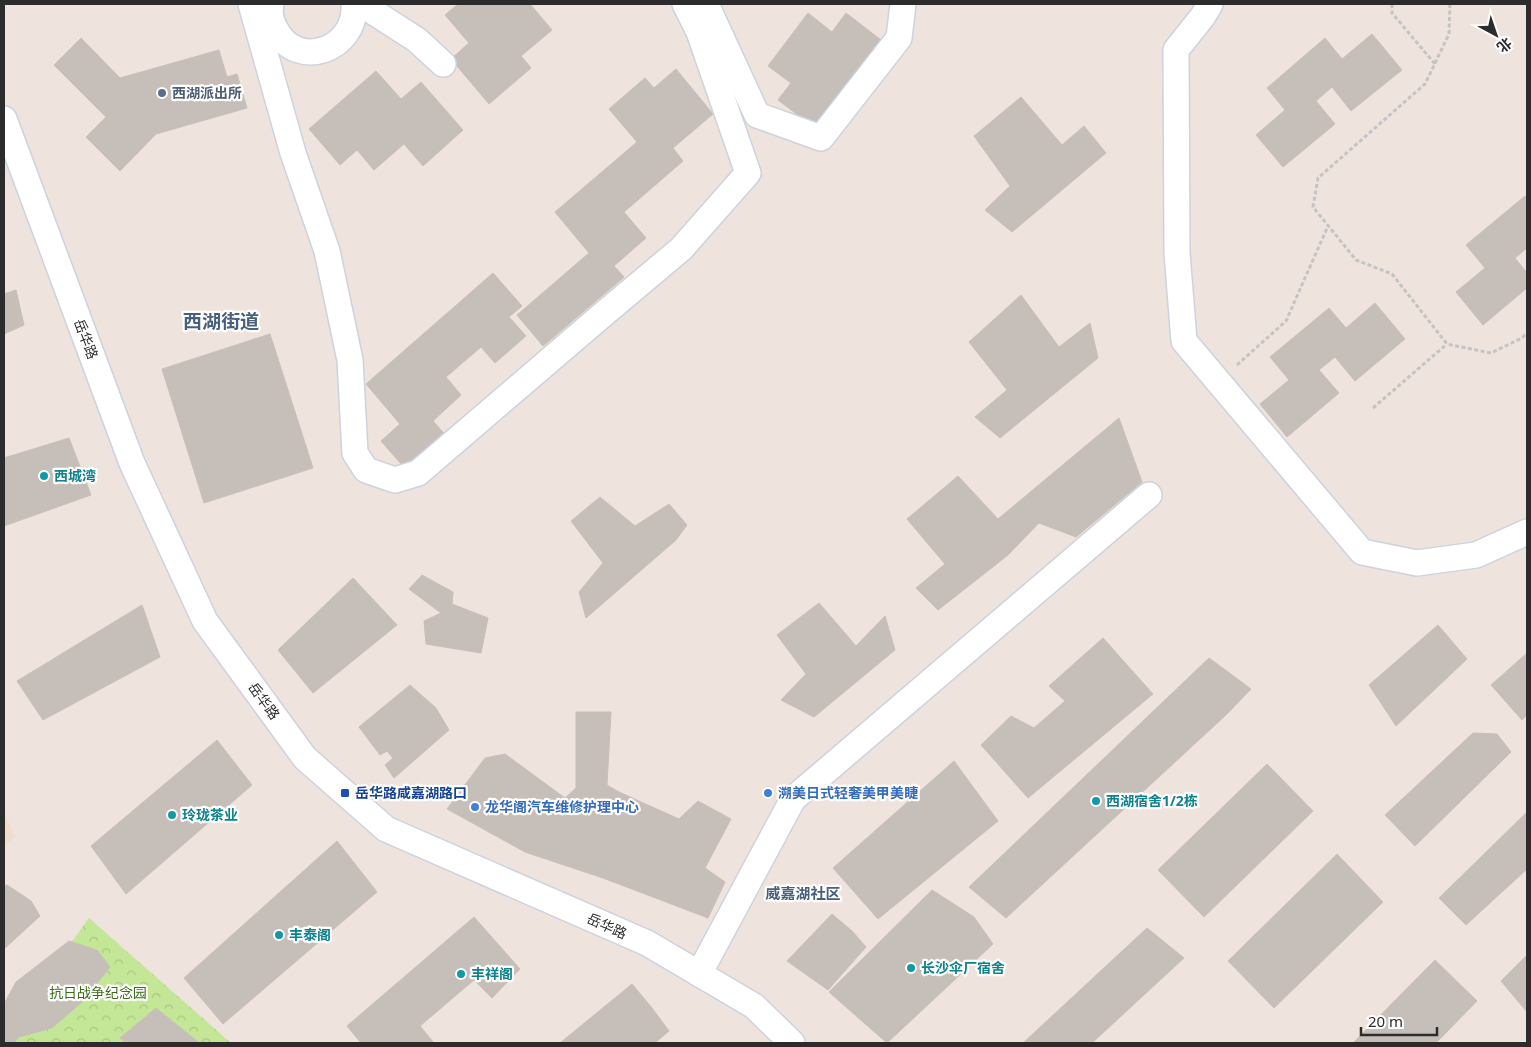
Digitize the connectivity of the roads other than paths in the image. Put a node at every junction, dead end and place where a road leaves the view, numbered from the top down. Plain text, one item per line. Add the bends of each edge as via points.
1 (251, 4) edge
2 (271, 4) edge
3 (354, 4) edge
4 (361, 4) edge
5 (685, 4) edge
6 (706, 4) edge
7 (903, 4) edge
8 (1210, 4) edge
9 (443, 64) dead end
10 (4, 119) edge
11 (1149, 495) dead end
12 (1527, 532) edge
13 (699, 974) junction
14 (792, 1043) edge

1 - 5 street via 293,153 327,251 350,360 355,453 366,470 395,480 418,473 681,249 748,173 699,32
2 - 3 street via 272,22 278,34 294,47 315,52 341,41 350,28
4 - 9 street via 418,40
6 - 7 street via 757,115 821,138 899,38
8 - 12 street via 1176,50 1177,253 1184,341 1362,552 1417,563 1476,555
10 - 13 street, 岳华路 via 132,463 205,621 305,758 386,828 646,943
11 - 13 street via 793,800
13 - 14 street, 岳华路 via 754,1006

